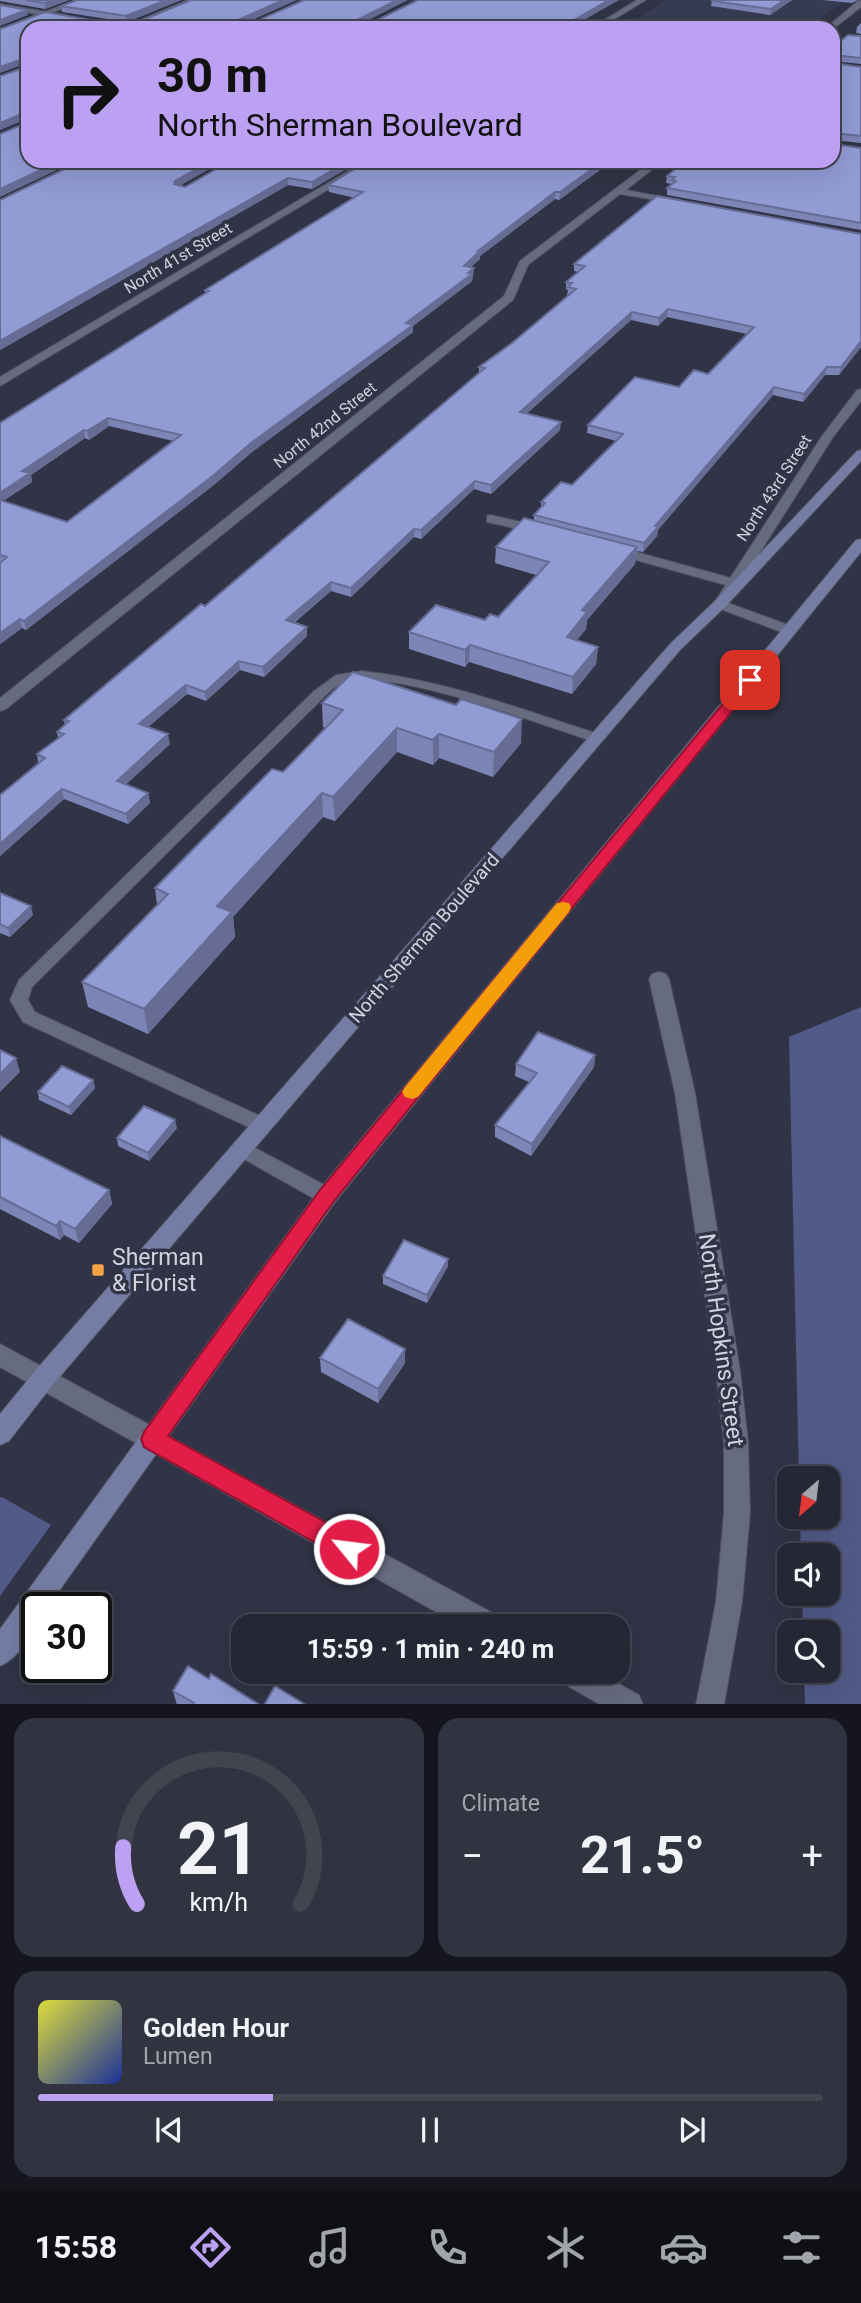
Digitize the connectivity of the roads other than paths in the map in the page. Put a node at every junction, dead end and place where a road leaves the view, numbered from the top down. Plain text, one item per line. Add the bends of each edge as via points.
1 (82, 0) edge
2 (194, 0) edge
3 (642, 0) edge
4 (861, 3) edge
5 (0, 6) edge
6 (45, 13) junction
7 (73, 18) edge
8 (25, 21) edge
9 (146, 21) edge
10 (607, 21) edge
11 (839, 21) edge
12 (21, 23) edge
13 (0, 31) edge
14 (360, 168) edge
15 (648, 168) edge
16 (617, 191) junction
17 (690, 205) edge
18 (0, 383) edge
19 (861, 393) edge
20 (861, 454) edge
21 (491, 519) dead end
22 (557, 535) edge
23 (861, 543) edge
24 (607, 548) edge
25 (733, 583) junction
26 (720, 604) junction
27 (789, 630) junction
28 (0, 706) edge
29 (597, 738) junction
30 (659, 979) dead end
31 (262, 1125) junction
32 (242, 1149) junction
33 (327, 1196) junction
34 (0, 1355) edge
35 (43, 1379) junction
36 (0, 1433) edge
37 (152, 1439) junction
38 (466, 1614) edge
39 (0, 1652) edge
40 (593, 1684) edge
41 (629, 1704) edge
42 (710, 1704) edge

1 - 6 lane
2 - 9 street
3 - 10 street
4 - 11 street
5 - 6 street
6 - 7 street
6 - 8 lane
12 - 13 lane
14 - 18 street, North 41st Street
15 - 16 street, North 42nd Street
16 - 17 street
16 - 28 street, North 42nd Street via 524,263 509,298
19 - 25 street, North 43rd Street
20 - 26 main road, North Sherman Boulevard
21 - 22 lane
23 - 27 main road
24 - 25 lane
25 - 26 street, North 43rd Street
26 - 27 lane
26 - 29 main road, North Sherman Boulevard
27 - 33 main road
29 - 31 main road, North Sherman Boulevard
29 - 31 lane via 414,682 367,674 340,678 25,984 19,1000 29,1017
30 - 42 street, North Hopkins Street via 685,1093 736,1441 737,1513 729,1602
31 - 32 main road, North Sherman Boulevard
32 - 33 lane
32 - 35 main road, North Sherman Boulevard
33 - 37 main road
34 - 35 street
35 - 36 main road, North Sherman Boulevard
35 - 37 street
37 - 38 street
37 - 39 main road
40 - 41 street

